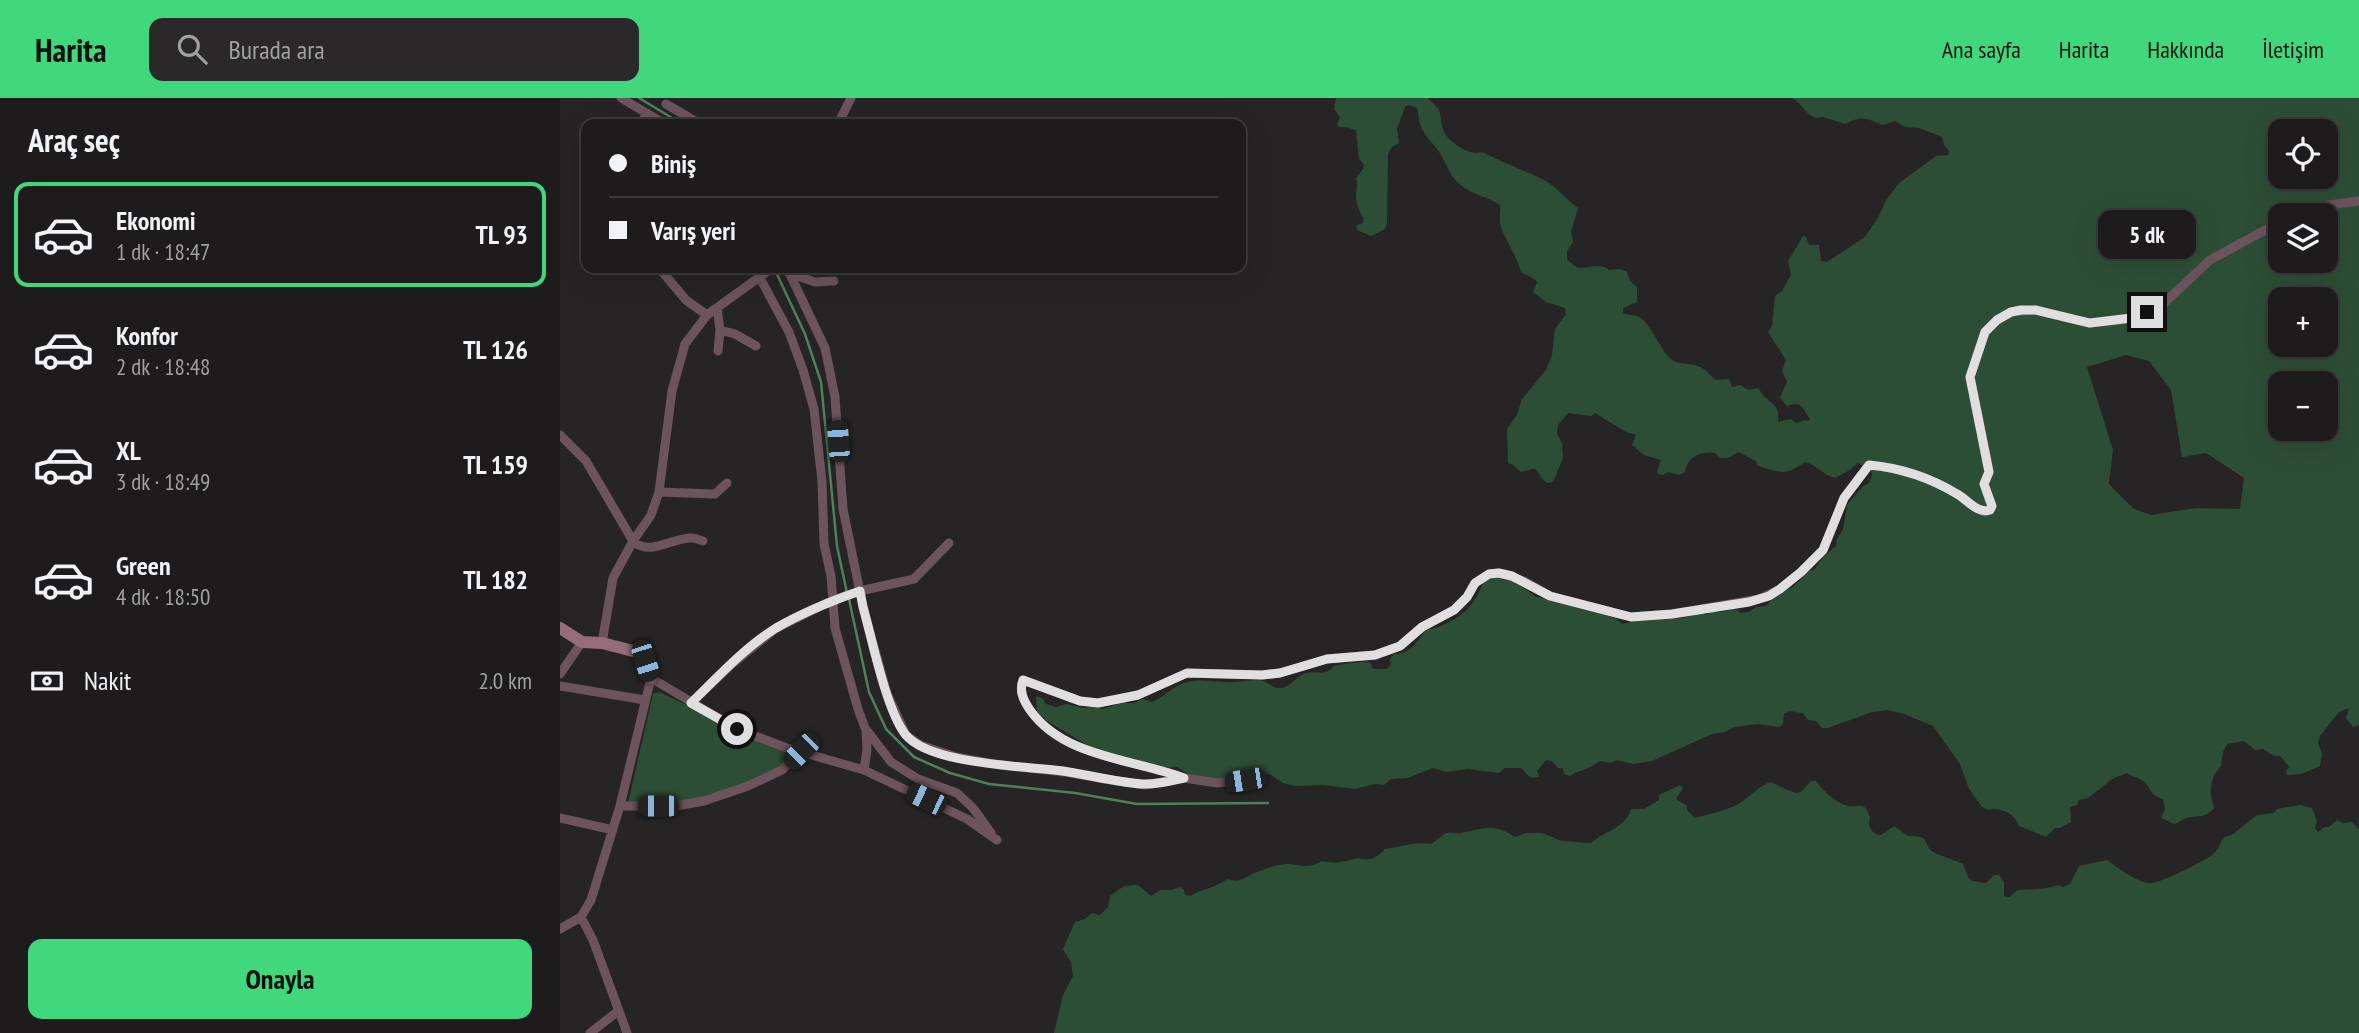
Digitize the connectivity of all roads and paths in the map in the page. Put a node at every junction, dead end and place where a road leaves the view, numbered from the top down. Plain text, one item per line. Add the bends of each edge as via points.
1 (621, 98) edge
2 (850, 98) edge
3 (666, 104) dead end
4 (647, 113) junction
5 (644, 119) edge
6 (657, 119) edge
7 (692, 119) edge
8 (840, 119) edge
9 (2359, 201) edge
10 (2338, 204) edge
11 (2268, 229) edge
12 (663, 273) edge
13 (764, 273) edge
14 (789, 273) edge
15 (793, 273) edge
16 (759, 276) junction
17 (834, 281) dead end
18 (717, 308) junction
19 (707, 315) junction
20 (720, 330) junction
21 (756, 346) dead end
22 (718, 351) dead end
23 (560, 435) edge
24 (727, 484) dead end
25 (659, 492) junction
26 (633, 541) junction
27 (703, 541) dead end
28 (949, 543) dead end
29 (860, 591) junction
30 (834, 600) junction
31 (560, 628) edge
32 (582, 642) junction
33 (602, 643) junction
34 (560, 674) edge
35 (651, 678) junction
36 (560, 686) edge
37 (645, 701) junction
38 (691, 703) junction
39 (865, 729) junction
40 (801, 751) junction
41 (864, 770) junction
42 (1184, 778) junction
43 (1257, 778) dead end
44 (620, 806) junction
45 (560, 818) edge
46 (613, 830) junction
47 (581, 917) junction
48 (560, 929) edge
49 (617, 1012) junction
50 (590, 1033) edge
51 (627, 1033) edge

1 - 4 street
2 - 8 street
3 - 7 street
4 - 5 street
4 - 6 street
9 - 10 street
11 - 42 street via 2210,260 2162,305 2131,318 2090,323 2029,310 1997,320 1985,332 1970,377 1989,472 1984,484 1990,510 1977,509 1917,474 1869,465 1844,498 1823,550 1769,596 1734,605 1631,617 1550,596 1512,576 1489,574 1475,583 1454,610 1422,627 1400,646 1375,655 1327,659 1262,675 1187,673 1138,695 1098,703 1023,680 1024,700 1041,724 1055,734 1104,757
12 - 19 street via 686,300
13 - 16 street
14 - 29 street via 825,348 835,397 843,509
15 - 17 street via 815,282
16 - 18 street
16 - 30 street via 789,332 814,409 824,544
18 - 19 street
18 - 20 street
19 - 25 street via 684,344 672,391
20 - 21 street
20 - 22 street
23 - 26 street via 586,461
24 - 25 street via 715,494
25 - 26 street via 651,515
26 - 27 street via 648,547 692,538
26 - 33 street via 613,578
28 - 29 street via 914,579
29 - 30 street
29 - 42 street via 894,712 906,735 920,745 956,758 1145,785
30 - 38 street via 775,629
30 - 39 street via 835,628
31 - 32 street
32 - 33 street
32 - 34 street
33 - 35 street via 637,652
35 - 37 street
35 - 38 street
36 - 37 street
37 - 44 street
38 - 40 street via 737,729
39 - 41 street
39 - 41 street via 891,762 918,779 957,793 997,840 967,819
40 - 41 street
40 - 44 street via 782,770 704,802
42 - 43 street via 1217,783
44 - 46 street
45 - 46 street
46 - 47 street via 591,900
47 - 48 street
47 - 49 street
49 - 50 street
49 - 51 street

